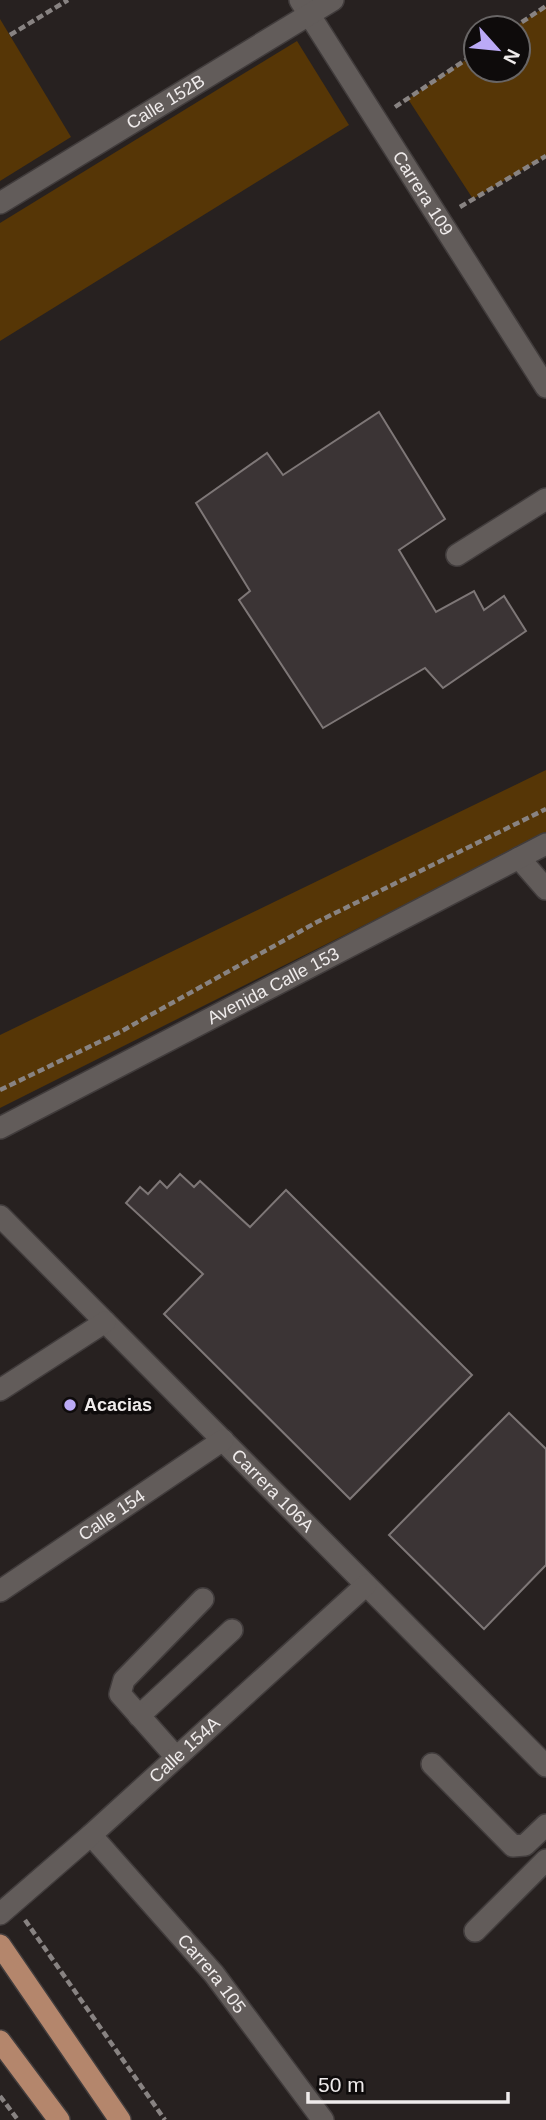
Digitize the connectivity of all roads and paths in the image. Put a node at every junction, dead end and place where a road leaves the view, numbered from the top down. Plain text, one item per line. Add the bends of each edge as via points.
1 (68, 0) edge
2 (333, 0) edge
3 (305, 7) edge
4 (10, 35) dead end
5 (462, 62) edge
6 (377, 120) junction
7 (546, 156) edge
8 (0, 202) edge
9 (440, 219) junction
10 (546, 387) edge
11 (546, 499) edge
12 (457, 555) dead end
13 (546, 809) edge
14 (546, 845) edge
15 (519, 858) junction
16 (546, 889) edge
17 (0, 1090) edge
18 (0, 1128) edge
19 (0, 1216) edge
20 (105, 1322) junction
21 (0, 1390) edge
22 (223, 1440) junction
23 (366, 1585) junction
24 (0, 1591) edge
25 (204, 1599) dead end
26 (232, 1630) dead end
27 (139, 1716) junction
28 (176, 1757) junction
29 (432, 1764) dead end
30 (546, 1766) edge
31 (546, 1825) edge
32 (91, 1835) junction
33 (546, 1860) edge
34 (7, 1909) edge
35 (475, 1931) dead end
36 (0, 1945) edge
37 (0, 2041) edge
38 (0, 2096) edge
39 (18, 2120) edge
40 (59, 2120) edge
41 (120, 2120) edge
42 (166, 2120) edge
43 (323, 2120) edge

1 - 4 path
2 - 3 street, Calle 152B
3 - 6 street, Carrera 109
3 - 8 street, Calle 152B
5 - 6 path
6 - 9 street, Carrera 109
7 - 9 path
9 - 10 street, Carrera 109
11 - 12 street
13 - 17 path via 317,922 120,1032
14 - 15 street, Avenida Calle 153
15 - 16 street
15 - 18 street, Avenida Calle 153
19 - 20 street, Carrera 106A
20 - 21 street
20 - 22 street, Carrera 106A
22 - 23 street, Carrera 106A
22 - 24 street, Calle 154
23 - 28 street, Calle 154A
23 - 30 street, Carrera 106A
25 - 27 street via 124,1680 120,1694
26 - 27 street
27 - 28 street
28 - 32 street, Calle 154A
29 - 31 street via 513,1846 525,1845
32 - 34 street, Calle 154A
32 - 43 street, Carrera 105 via 214,1974
33 - 35 street
34 - 42 path
36 - 41 main road
37 - 40 main road
38 - 39 path

